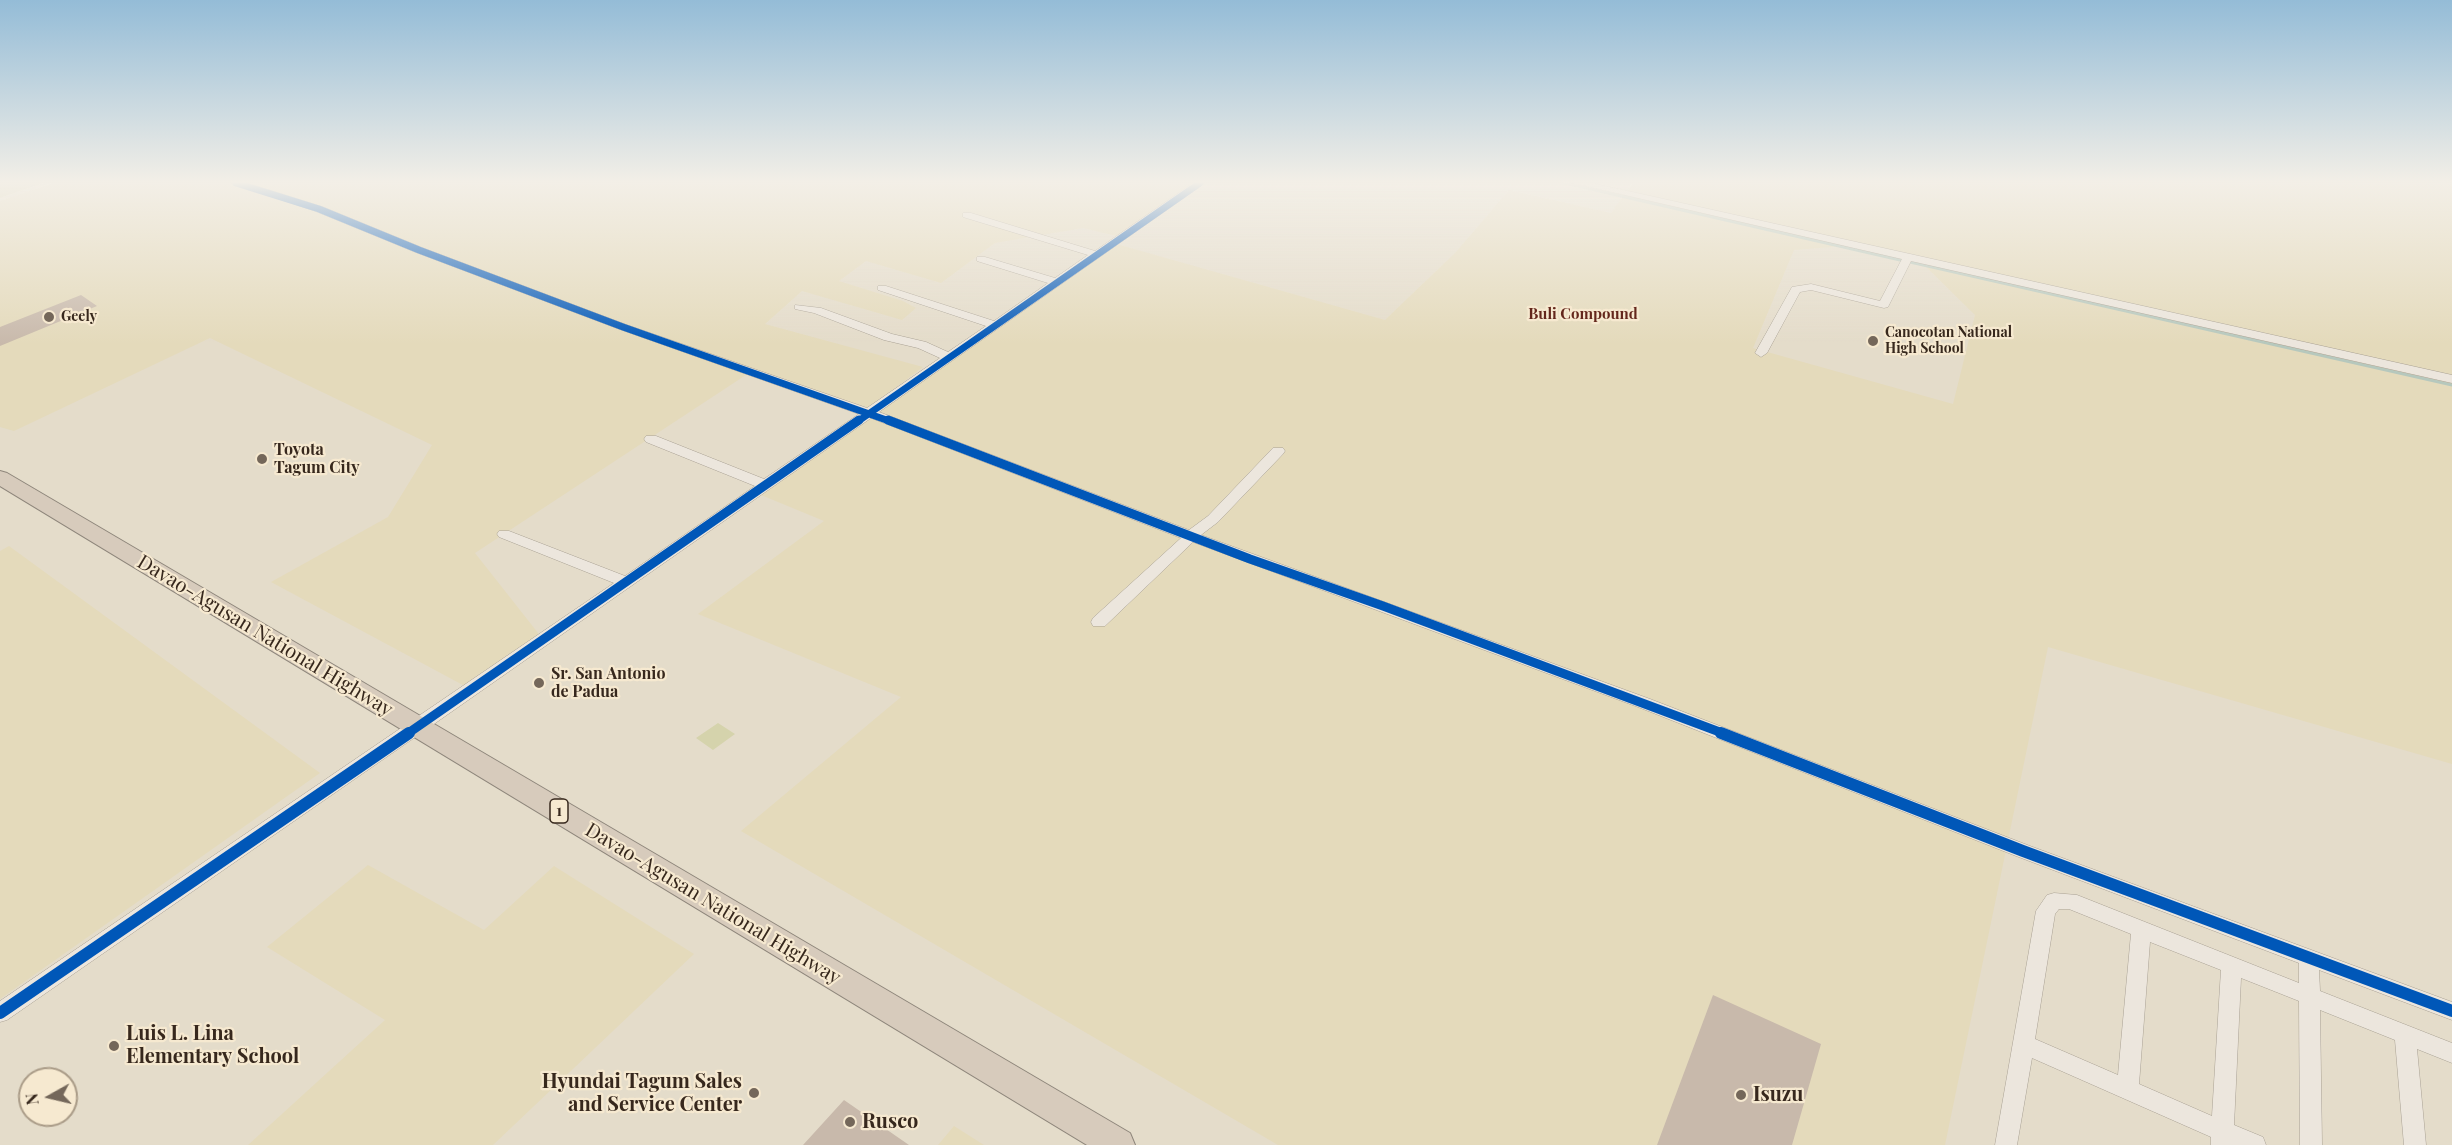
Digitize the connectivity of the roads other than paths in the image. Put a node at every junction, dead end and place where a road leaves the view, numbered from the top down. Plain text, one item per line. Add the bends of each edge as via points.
1 (385, 236) edge
2 (1037, 236) edge
3 (1121, 236) edge
4 (1820, 236) edge
5 (1095, 254) junction
6 (1908, 257) junction
7 (981, 259) dead end
8 (1056, 282) junction
9 (882, 288) dead end
10 (799, 307) dead end
11 (994, 325) junction
12 (1761, 353) dead end
13 (948, 357) junction
14 (2452, 380) edge
15 (869, 413) junction
16 (651, 439) dead end
17 (1278, 451) dead end
18 (4, 483) edge
19 (765, 485) junction
20 (504, 534) dead end
21 (1191, 536) junction
22 (624, 581) junction
23 (1099, 622) dead end
24 (418, 727) junction
25 (2141, 930) junction
26 (2309, 956) junction
27 (2231, 966) junction
28 (2310, 997) junction
29 (2452, 1011) edge
30 (0, 1013) edge
31 (2404, 1035) junction
32 (2022, 1044) junction
33 (2452, 1053) edge
34 (2128, 1090) junction
35 (2222, 1138) edge
36 (1118, 1145) edge
37 (2006, 1145) edge
38 (2255, 1145) edge
39 (2310, 1145) edge
40 (2415, 1145) edge

1 - 15 street via 623,327
2 - 5 street
3 - 5 street
4 - 6 street
5 - 8 street
6 - 12 street via 1884,305 1811,287 1796,289
6 - 14 street
7 - 8 street
8 - 11 street
9 - 11 street
10 - 13 street via 922,345
11 - 13 street
13 - 15 street
15 - 19 street
15 - 21 street
16 - 19 street
17 - 21 street via 1213,519
18 - 24 highway, Davao-Agusan National Highway / 1
19 - 22 street
20 - 22 street
21 - 23 street
21 - 26 street
22 - 24 street
24 - 30 street
24 - 36 highway, Davao-Agusan National Highway / 1
25 - 27 street
25 - 32 street via 2070,901 2049,905
25 - 34 street
26 - 28 street
26 - 29 street
27 - 28 street
27 - 35 street
28 - 31 street
28 - 39 street
31 - 33 street
31 - 40 street
32 - 34 street
32 - 37 street
34 - 35 street
35 - 38 street

